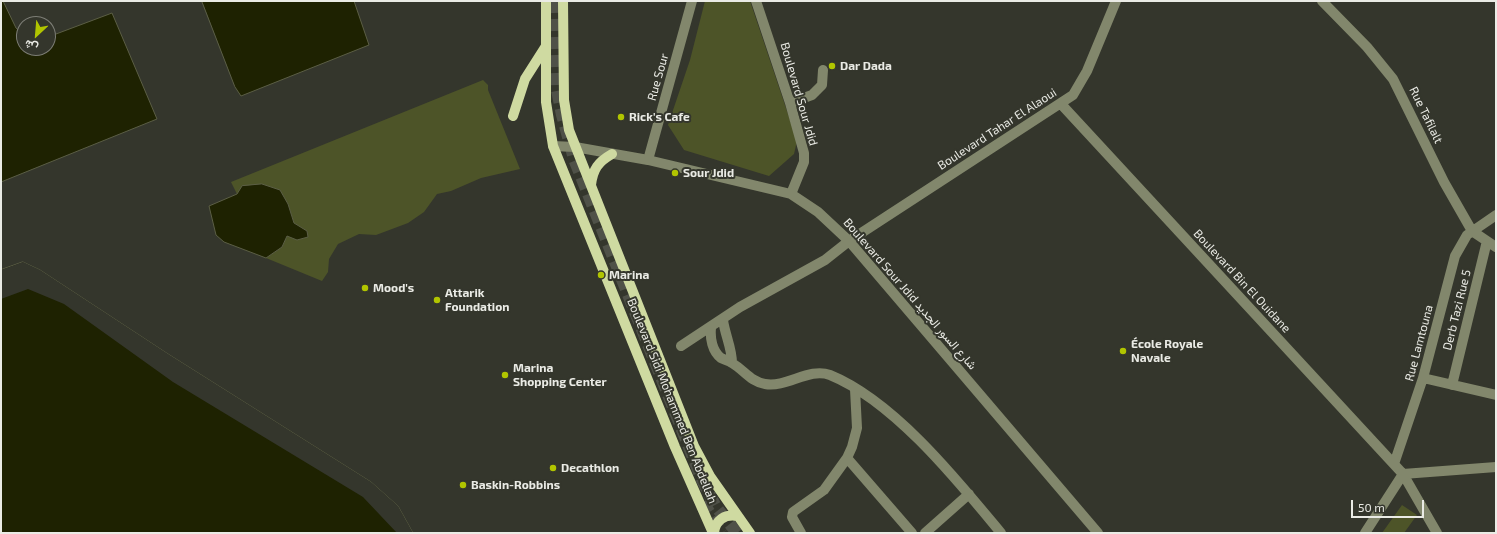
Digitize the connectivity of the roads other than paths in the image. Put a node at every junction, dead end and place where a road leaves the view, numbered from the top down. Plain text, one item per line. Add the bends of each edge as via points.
1 (546, 1) edge
2 (563, 1) edge
3 (692, 1) edge
4 (756, 1) edge
5 (1116, 1) edge
6 (1322, 1) edge
7 (546, 46) junction
8 (823, 70) dead end
9 (790, 103) junction
10 (1061, 104) junction
11 (513, 116) dead end
12 (553, 146) junction
13 (575, 147) junction
14 (612, 154) junction
15 (648, 160) junction
16 (591, 187) junction
17 (791, 194) junction
18 (1496, 215) edge
19 (1472, 231) junction
20 (849, 241) junction
21 (1487, 241) junction
22 (1496, 247) edge
23 (723, 320) junction
24 (711, 328) junction
25 (682, 346) dead end
26 (732, 363) junction
27 (1423, 378) junction
28 (1452, 385) junction
29 (855, 389) junction
30 (1496, 396) edge
31 (847, 458) junction
32 (1394, 464) junction
33 (1496, 467) edge
34 (1403, 474) junction
35 (969, 494) junction
36 (740, 524) edge
37 (713, 533) edge
38 (750, 533) edge
39 (801, 533) edge
40 (912, 533) edge
41 (925, 533) edge
42 (1001, 533) edge
43 (1098, 533) edge
44 (1365, 533) edge
45 (1437, 533) edge

1 - 7 main road, Boulevard Sidi Mohammed Ben Abdellah
2 - 13 main road, Boulevard Sidi Mohammed Ben Abdellah via 565,119
3 - 15 street, Rue Sour
4 - 9 street, Boulevard Sour Jdid
5 - 10 street, Boulevard Tahar El Alaoui via 1081,84 1073,95
6 - 19 street, Rue Tafilalt via 1367,47 1393,79 1444,182
7 - 11 main road via 525,78
7 - 12 main road, Boulevard Sidi Mohammed Ben Abdellah via 546,102
8 - 9 street via 822,85 812,95
9 - 17 street, Boulevard Sour Jdid via 804,153 804,162
10 - 20 street, Boulevard Tahar El Alaoui
10 - 32 street, Boulevard Bin El Ouidane
12 - 13 street, Boulevard Sour Jdid شارع السور الجديد
12 - 37 main road, Boulevard Sidi Mohammed Ben Abdellah via 675,447
13 - 14 street, Boulevard Sour Jdid شارع السور الجديد
13 - 16 main road, Boulevard Sidi Mohammed Ben Abdellah
14 - 15 street, Boulevard Sour Jdid شارع السور الجديد
14 - 16 main road via 597,165 592,174
15 - 17 street, Boulevard Sour Jdid شارع السور الجديد
16 - 36 main road, Boulevard Sidi Mohammed Ben Abdellah via 694,446 702,464
17 - 20 street, Boulevard Sour Jdid شارع السور الجديد via 810,206
18 - 19 street, Rue Lamtouna
19 - 21 street, Rue Tafilalt
19 - 27 street, Rue Lamtouna via 1462,241 1455,256
20 - 23 street, Boulevard Tahar El Alaoui via 824,260 740,307
20 - 43 street, Boulevard Sour Jdid شارع السور الجديد
21 - 22 street, Rue Tafilalt
21 - 28 street, Derb Tazi Rue 5
23 - 24 street, Boulevard Tahar El Alaoui
23 - 26 street via 732,352
24 - 25 street, Boulevard Tahar El Alaoui
24 - 26 street via 714,349 720,357
26 - 29 street via 751,379 764,384 776,385 822,373
27 - 28 street
27 - 32 street, Rue Lamtouna
28 - 30 street
29 - 31 street via 857,428
29 - 35 street via 899,420
31 - 39 street via 824,490 793,512 792,517
31 - 40 street
32 - 34 street, Boulevard Bin El Ouidane
33 - 34 street
34 - 44 street
34 - 45 street, Boulevard Bin El Ouidane
35 - 41 street
35 - 42 street
36 - 37 main road via 725,516 716,524
36 - 38 main road, Boulevard Sidi Mohammed Ben Abdellah

